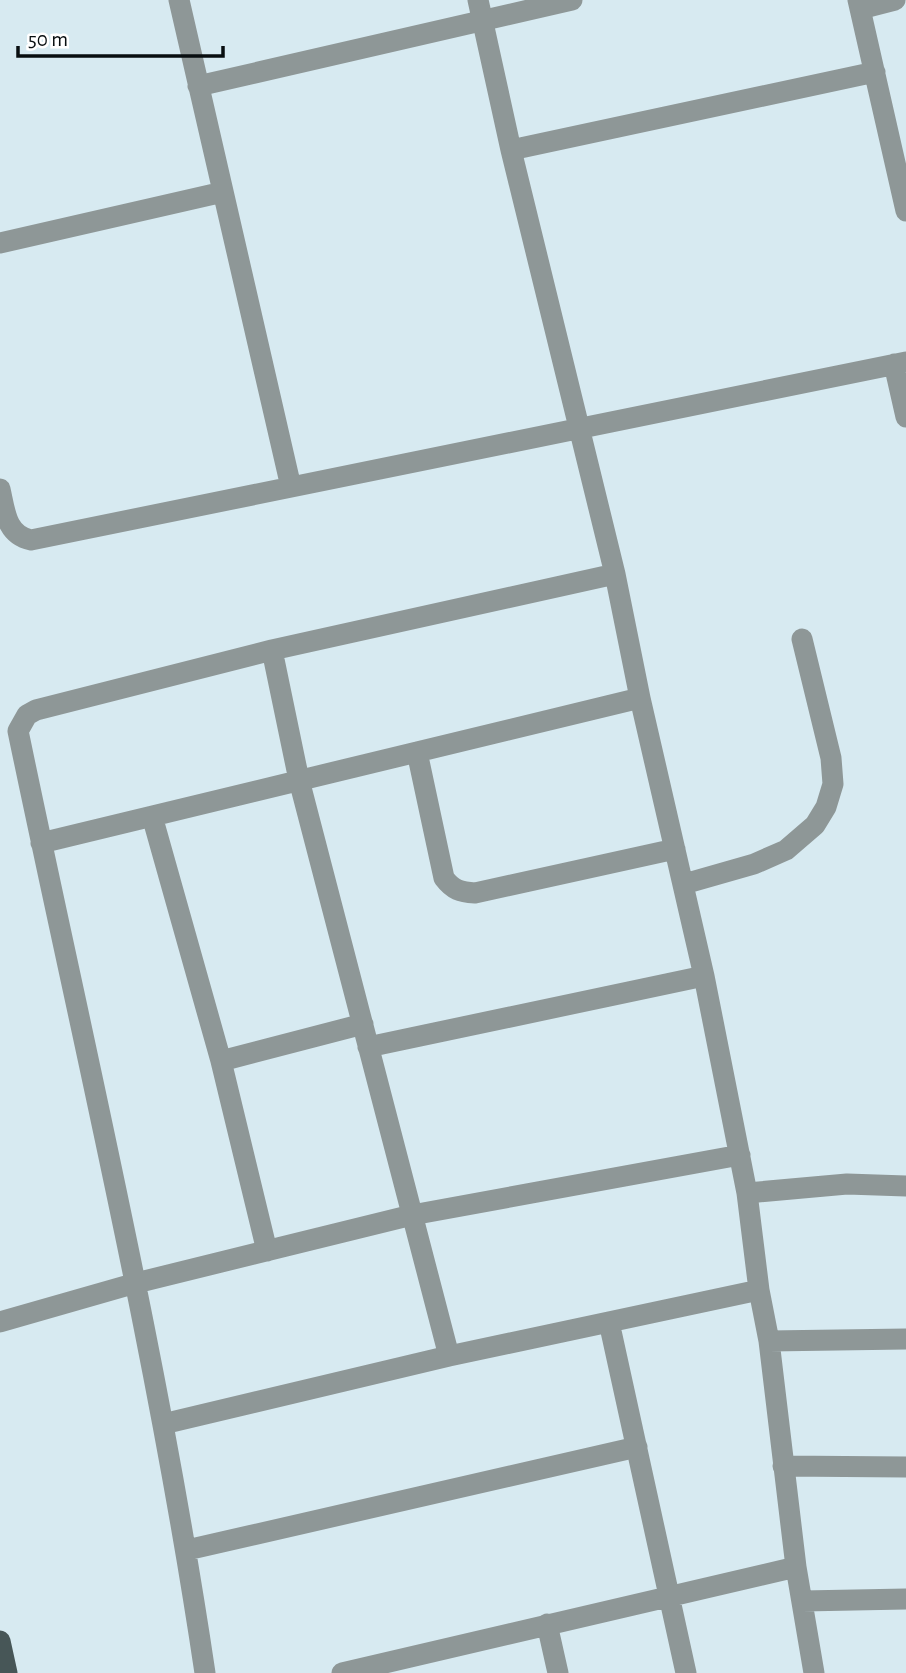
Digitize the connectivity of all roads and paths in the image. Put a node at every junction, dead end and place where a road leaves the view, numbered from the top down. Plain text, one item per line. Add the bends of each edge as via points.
1 (178, 0) edge
2 (572, 0) edge
3 (895, 0) edge
4 (859, 5) edge
5 (481, 10) edge
6 (875, 72) junction
7 (198, 86) junction
8 (511, 150) junction
9 (223, 192) junction
10 (906, 211) edge
11 (0, 243) edge
12 (900, 363) edge
13 (906, 417) edge
14 (579, 429) junction
15 (291, 487) junction
16 (0, 489) edge
17 (615, 575) junction
18 (802, 639) dead end
19 (272, 650) junction
20 (640, 698) junction
21 (417, 751) junction
22 (299, 780) junction
23 (152, 816) junction
24 (41, 843) junction
25 (675, 849) junction
26 (684, 884) junction
27 (704, 976) junction
28 (363, 1024) junction
29 (368, 1047) junction
30 (221, 1061) junction
31 (740, 1155) junction
32 (906, 1186) edge
33 (747, 1193) junction
34 (412, 1215) junction
35 (267, 1251) junction
36 (136, 1283) junction
37 (759, 1290) junction
38 (0, 1322) edge
39 (609, 1322) junction
40 (906, 1339) edge
41 (769, 1341) junction
42 (449, 1356) junction
43 (163, 1424) junction
44 (637, 1447) junction
45 (783, 1466) junction
46 (906, 1467) edge
47 (187, 1550) junction
48 (796, 1567) junction
49 (670, 1597) junction
50 (906, 1599) edge
51 (803, 1601) junction
52 (547, 1624) junction
53 (0, 1641) edge
54 (411, 1666) edge
55 (7, 1673) edge
56 (205, 1673) edge
57 (342, 1673) edge
58 (558, 1673) edge
59 (686, 1673) edge
60 (814, 1673) edge

1 - 7 street
2 - 5 street
3 - 4 street
4 - 6 street
5 - 7 street
5 - 8 street
6 - 8 street
6 - 10 street
7 - 9 street
8 - 14 street
9 - 11 street
9 - 15 street
12 - 13 street
12 - 14 street
14 - 15 street
14 - 17 street
15 - 16 street via 31,540 21,538 8,524
17 - 19 street
17 - 20 street
18 - 26 street via 831,758 833,784 826,807 815,825 786,850
19 - 22 street
19 - 24 street via 27,715 18,731
20 - 21 street
20 - 25 street
21 - 22 street
21 - 25 street via 444,878 462,892 475,893
22 - 23 street
22 - 28 street
23 - 24 street
23 - 30 street
24 - 36 street
25 - 26 street
26 - 27 street
27 - 29 street
27 - 31 street
28 - 29 street
28 - 30 street
29 - 34 street
30 - 35 street
31 - 33 street
31 - 34 street
32 - 33 street via 847,1184
33 - 37 street
34 - 35 street
34 - 42 street
35 - 36 street
36 - 38 street
36 - 43 street
37 - 39 street
37 - 41 street
39 - 42 street
39 - 44 street
40 - 41 street
41 - 45 street
42 - 43 street
43 - 47 street
44 - 47 street
44 - 49 street
45 - 46 street
45 - 48 street
47 - 56 street
48 - 49 street
48 - 51 street
49 - 52 street
49 - 59 street
50 - 51 street
51 - 60 street
52 - 54 street
52 - 58 street
53 - 55 main road
54 - 57 street

